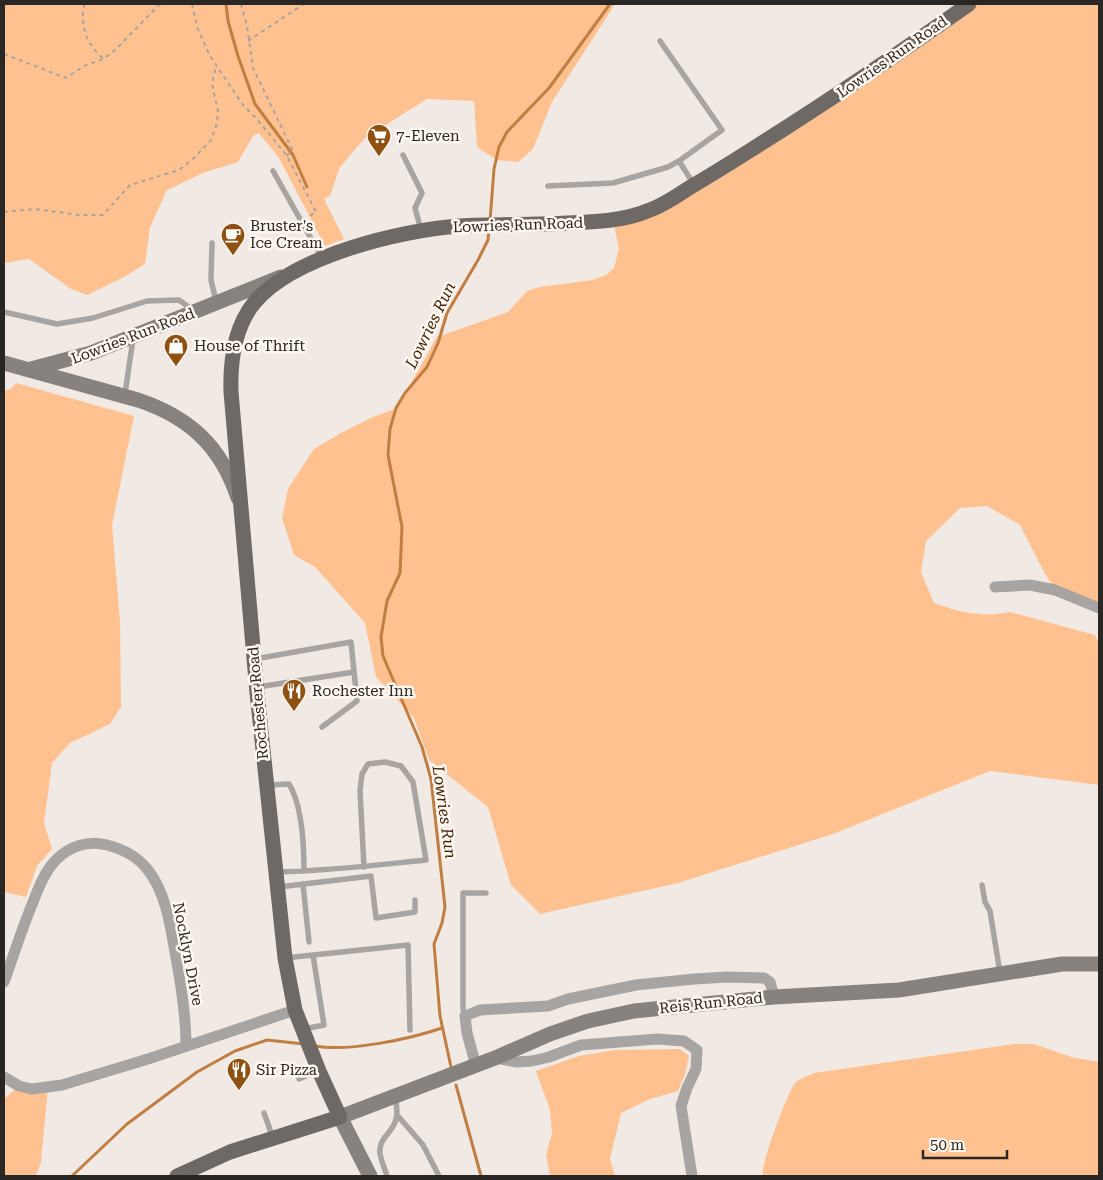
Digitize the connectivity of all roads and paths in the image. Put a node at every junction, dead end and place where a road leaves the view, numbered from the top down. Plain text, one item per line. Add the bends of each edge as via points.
1 (85, 4) edge
2 (160, 4) edge
3 (192, 4) edge
4 (241, 4) edge
5 (304, 4) edge
6 (969, 4) edge
7 (248, 41) junction
8 (660, 41) dead end
9 (4, 54) edge
10 (103, 59) junction
11 (216, 65) junction
12 (403, 154) dead end
13 (286, 156) junction
14 (679, 160) junction
15 (273, 171) dead end
16 (694, 185) junction
17 (548, 186) dead end
18 (4, 212) edge
19 (302, 222) junction
20 (421, 230) junction
21 (212, 243) dead end
22 (323, 260) junction
23 (300, 269) junction
24 (217, 303) junction
25 (4, 312) edge
26 (196, 312) junction
27 (134, 337) junction
28 (4, 363) edge
29 (30, 369) junction
30 (124, 396) junction
31 (242, 508) junction
32 (995, 588) dead end
33 (1099, 608) edge
34 (254, 659) junction
35 (354, 672) junction
36 (256, 687) junction
37 (322, 726) dead end
38 (266, 785) junction
39 (364, 866) junction
40 (304, 871) junction
41 (276, 880) junction
42 (303, 884) junction
43 (982, 885) dead end
44 (486, 893) dead end
45 (415, 900) dead end
46 (309, 942) dead end
47 (313, 955) junction
48 (285, 958) junction
49 (1099, 964) edge
50 (1000, 973) junction
51 (4, 982) edge
52 (774, 997) junction
53 (295, 1010) junction
54 (465, 1016) junction
55 (410, 1030) dead end
56 (306, 1040) junction
57 (186, 1046) junction
58 (495, 1058) junction
59 (476, 1066) junction
60 (319, 1071) junction
61 (4, 1077) edge
62 (299, 1079) dead end
63 (394, 1096) junction
64 (264, 1113) dead end
65 (398, 1116) junction
66 (340, 1117) junction
67 (273, 1138) junction
68 (177, 1176) edge
69 (370, 1176) edge
70 (387, 1176) edge
71 (439, 1176) edge
72 (692, 1176) edge

1 - 10 path via 82,11 88,42
2 - 10 path
3 - 11 path via 198,27
4 - 7 path
5 - 7 path
6 - 16 main road, Lowries Run Road via 872,72
7 - 13 path via 253,68 292,149
8 - 14 lane via 722,130
9 - 10 path via 66,78
11 - 13 path via 243,105
11 - 18 path via 212,84 218,110 217,123 210,140 179,170 130,185 103,215 35,209
12 - 20 lane via 422,193 415,208
13 - 19 path via 316,212
14 - 16 lane
14 - 17 lane via 668,167 613,183
15 - 19 lane
16 - 20 main road, Lowries Run Road via 653,210 624,218
19 - 22 lane
20 - 22 main road, Lowries Run Road via 380,239
21 - 24 lane via 211,280
22 - 23 main road, Lowries Run Road
23 - 24 street, Lowries Run Road
23 - 31 main road via 274,285 254,303 241,324 231,361
24 - 26 street, Lowries Run Road
25 - 26 lane via 56,324 93,318 147,301 179,300
26 - 27 street, Lowries Run Road
27 - 29 street, Lowries Run Road via 91,353
27 - 30 lane
28 - 29 street, Rochester Road
29 - 30 street, Rochester Road
30 - 31 street, Rochester Road via 157,406 196,430 224,464
31 - 34 main road, Rochester Road
32 - 33 street via 1030,585 1046,588
34 - 35 lane via 351,642
34 - 36 main road, Rochester Road
35 - 36 lane
35 - 37 lane via 357,701
36 - 38 main road, Rochester Road
38 - 40 lane via 289,784 296,794
38 - 41 main road, Rochester Road
39 - 39 lane via 426,860 413,782 401,766 385,762 368,764 362,774
39 - 40 lane
40 - 41 lane
41 - 42 lane
41 - 48 main road, Rochester Road
42 - 45 lane via 371,876 376,918 415,912
42 - 46 lane
43 - 50 lane via 990,911
44 - 54 lane via 463,894
47 - 48 lane
47 - 55 lane via 408,945
47 - 56 lane via 324,1025
48 - 53 main road, Rochester Road
49 - 50 street, Reis Run Road via 1062,964
50 - 52 street, Reis Run Road via 899,990
51 - 57 street, Nocklyn Drive via 43,877 54,861 80,845 95,842 113,846 141,862 157,886 166,909 183,998
52 - 54 street via 770,982 764,978 694,979 636,985 548,1006 480,1010
52 - 58 street, Reis Run Road via 634,1011 588,1021
53 - 56 main road, Rochester Road
53 - 57 street
54 - 59 street
56 - 60 main road, Rochester Road
57 - 61 street via 48,1088 19,1086
58 - 59 street, Reis Run Road
58 - 72 street via 517,1062 549,1057 581,1045 657,1039 684,1041 697,1050 696,1069 681,1106
59 - 63 street, Reis Run Road
60 - 62 lane
60 - 66 main road, Rochester Road
63 - 65 lane
63 - 66 street, Reis Run Road
64 - 67 lane
65 - 70 lane via 381,1146
65 - 71 lane via 424,1146
66 - 67 main road
66 - 69 street, Rochester Road
67 - 68 main road via 215,1158

